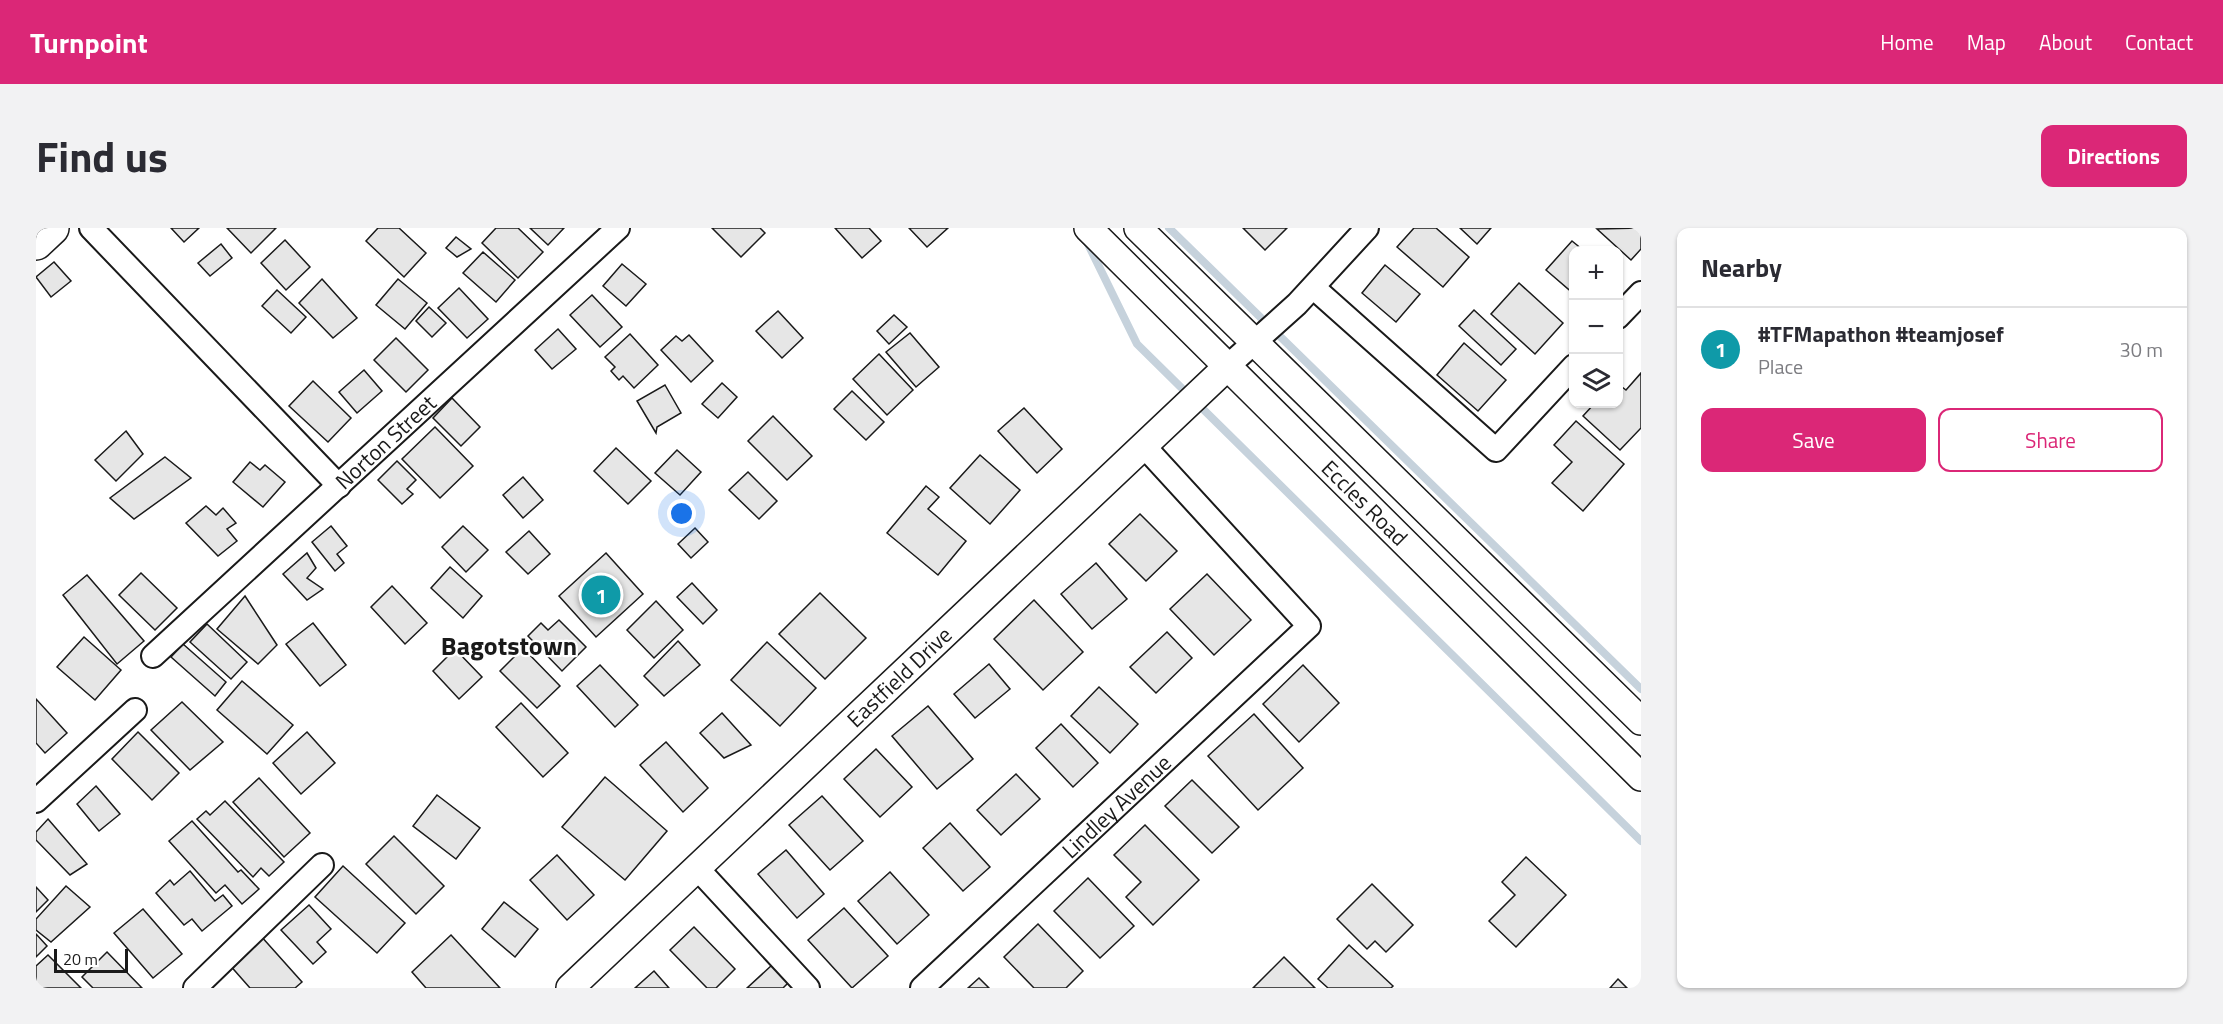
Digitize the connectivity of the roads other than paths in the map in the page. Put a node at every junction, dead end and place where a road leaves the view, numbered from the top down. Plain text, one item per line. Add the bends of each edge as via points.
1 (52, 228) edge
2 (91, 228) edge
3 (618, 228) edge
4 (1088, 228) edge
5 (1137, 228) edge
6 (1367, 228) edge
7 (36, 243) edge
8 (1314, 288) junction
9 (1641, 293) edge
10 (1623, 312) edge
11 (1259, 337) junction
12 (1569, 371) edge
13 (1218, 374) junction
14 (1143, 445) junction
15 (339, 486) junction
16 (153, 656) dead end
17 (135, 710) dead end
18 (1641, 721) edge
19 (1641, 777) edge
20 (36, 801) edge
21 (322, 865) dead end
22 (697, 868) junction
23 (195, 988) edge
24 (570, 988) edge
25 (808, 988) edge
26 (922, 988) edge

1 - 7 main road
2 - 15 street
3 - 15 street, Norton Street
4 - 13 street, Eccles Road
5 - 11 street, Eccles Road
6 - 8 street
8 - 11 street
8 - 12 street via 1496,450
9 - 10 street
11 - 13 street
11 - 18 street, Eccles Road
13 - 14 street, Eastfield Drive
13 - 19 street, Eccles Road
14 - 22 street, Eastfield Drive
14 - 26 street, Lindley Avenue via 1309,626
15 - 16 street, Norton Street
17 - 20 street
21 - 23 street
22 - 24 street, Eastfield Drive
22 - 25 street

